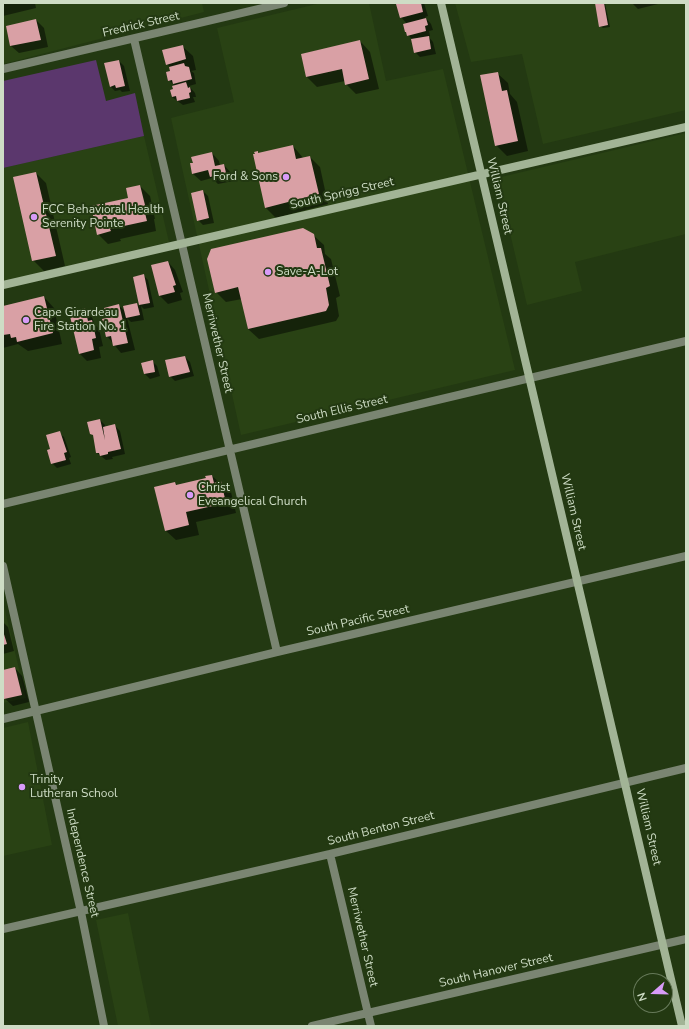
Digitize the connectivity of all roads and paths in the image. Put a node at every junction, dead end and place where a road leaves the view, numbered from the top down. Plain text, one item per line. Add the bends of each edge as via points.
1 (284, 3) edge
2 (441, 3) edge
3 (134, 39) junction
4 (3, 69) edge
5 (686, 127) edge
6 (481, 174) junction
7 (182, 243) junction
8 (3, 285) edge
9 (686, 341) edge
10 (530, 378) junction
11 (230, 450) junction
12 (3, 504) edge
13 (686, 556) edge
14 (3, 566) edge
15 (578, 582) junction
16 (277, 652) junction
17 (36, 712) junction
18 (3, 719) edge
19 (686, 768) edge
20 (625, 782) junction
21 (330, 854) junction
22 (81, 912) junction
23 (3, 930) edge
24 (686, 939) edge
25 (663, 944) junction
26 (368, 1013) junction
27 (104, 1026) edge
28 (312, 1026) edge
29 (371, 1026) edge
30 (682, 1026) edge

1 - 3 street, Fredrick Street
2 - 6 main road, William Street
3 - 4 street, Fredrick Street
3 - 7 street, Merriwether Street
5 - 6 main road, South Sprigg Street
6 - 7 main road, South Sprigg Street
6 - 10 main road, William Street
7 - 8 main road, South Sprigg Street
7 - 11 street, Merriwether Street
9 - 10 street, South Ellis Street
10 - 11 street, South Ellis Street
10 - 15 main road, William Street
11 - 12 street, South Ellis Street
11 - 16 street, Merriwether Street
13 - 15 street, South Pacific Street
14 - 17 street, Independence Street
15 - 16 street, South Pacific Street
15 - 20 main road, William Street
16 - 17 street, South Pacific Street
17 - 18 street, South Pacific Street
17 - 22 street, Independence Street
19 - 20 street, South Benton Street
20 - 21 street, South Benton Street
20 - 25 main road, William Street
21 - 22 street, South Benton Street
21 - 26 street, Merriwether Street
22 - 23 street, South Benton Street
22 - 27 street, Independence Street
24 - 25 street, South Hanover Street
25 - 26 street, South Hanover Street
25 - 30 main road, William Street
26 - 28 street, South Hanover Street
26 - 29 street, Merriwether Street

